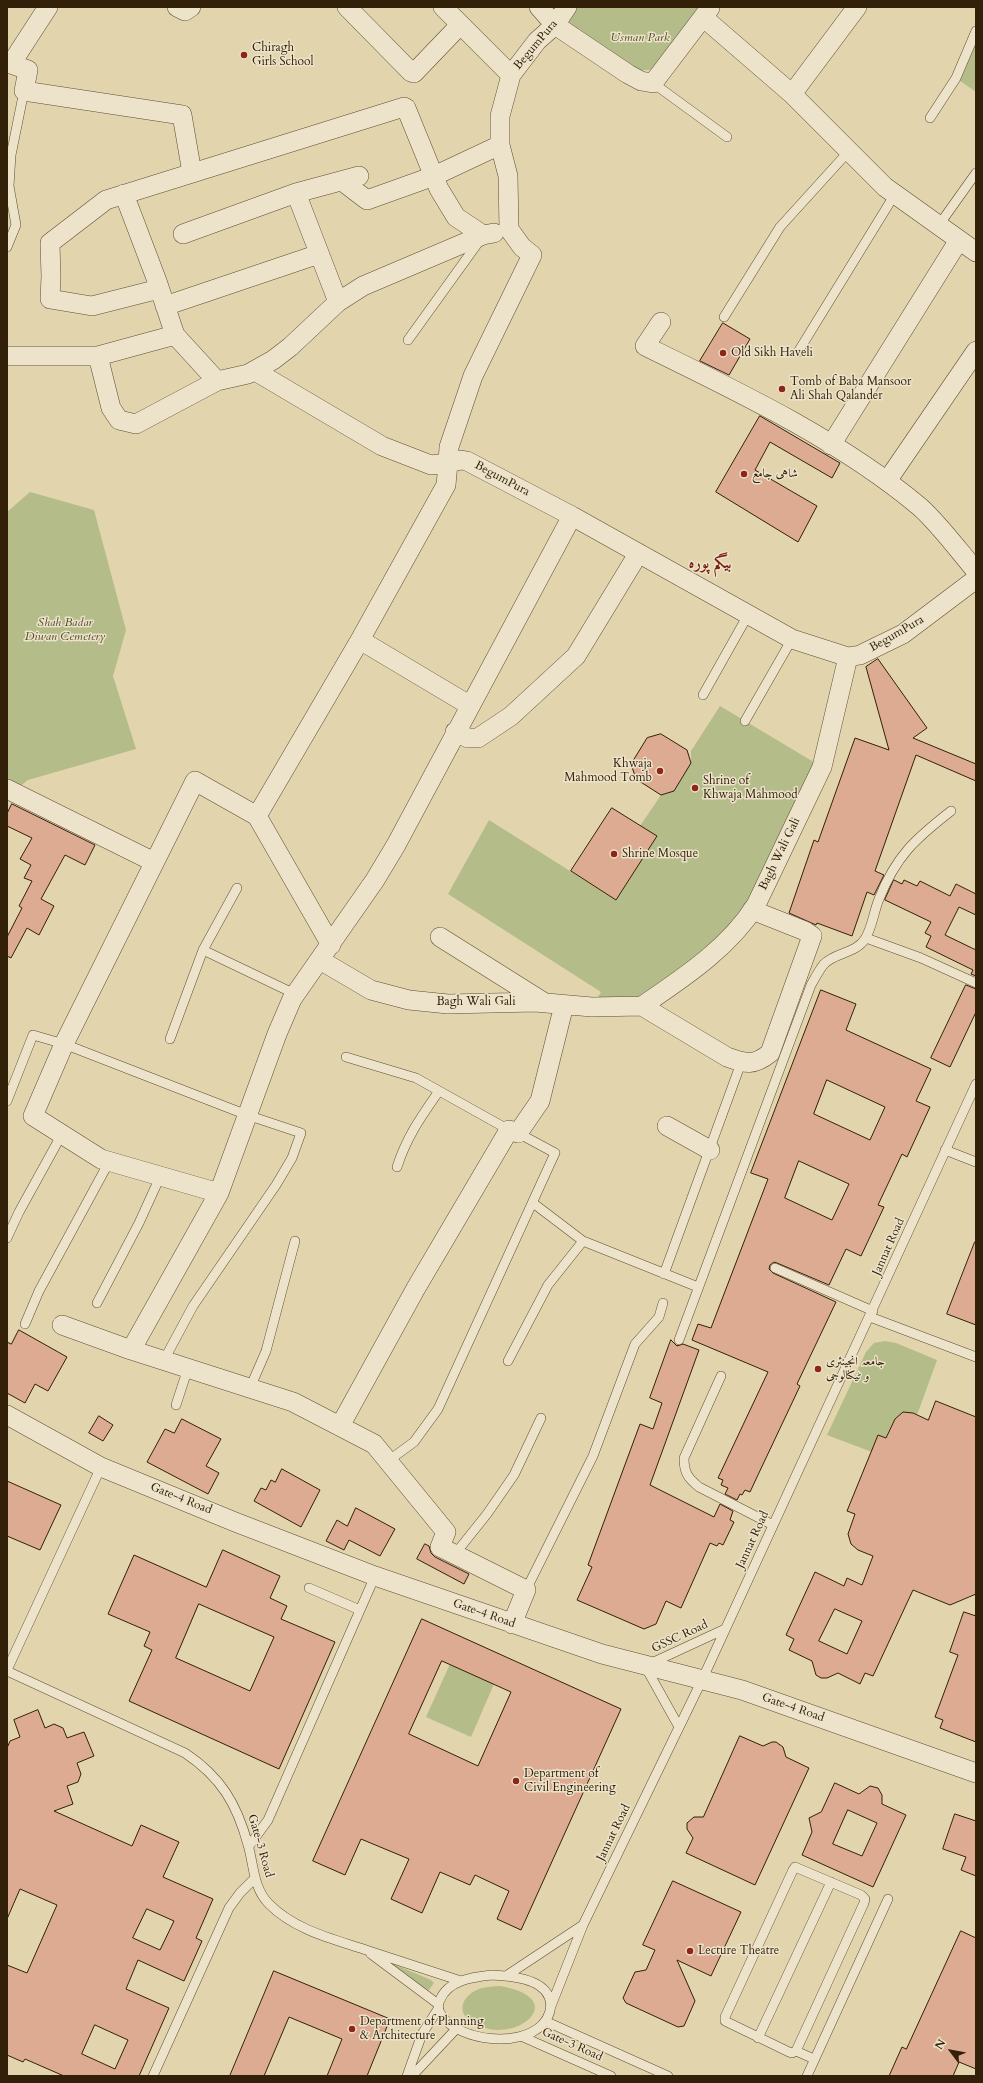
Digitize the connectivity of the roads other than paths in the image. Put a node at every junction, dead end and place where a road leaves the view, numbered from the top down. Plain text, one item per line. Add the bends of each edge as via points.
1 (48, 7) edge
2 (176, 7) edge
3 (191, 7) edge
4 (347, 7) edge
5 (443, 7) edge
6 (539, 7) edge
7 (567, 7) edge
8 (856, 7) edge
9 (707, 12) edge
10 (460, 25) junction
11 (554, 25) junction
12 (976, 32) edge
13 (511, 75) junction
14 (653, 83) junction
15 (24, 91) junction
16 (792, 94) junction
17 (930, 118) dead end
18 (727, 137) dead end
19 (500, 145) junction
20 (849, 151) junction
21 (192, 173) junction
22 (976, 173) edge
23 (434, 176) junction
24 (296, 193) junction
25 (124, 194) junction
26 (894, 194) junction
27 (939, 225) junction
28 (509, 229) junction
29 (183, 234) dead end
30 (483, 236) junction
31 (959, 240) junction
32 (7, 247) edge
33 (976, 252) edge
34 (319, 254) junction
35 (162, 297) junction
36 (338, 302) junction
37 (724, 317) dead end
38 (661, 322) dead end
39 (175, 335) junction
40 (408, 340) dead end
41 (976, 351) edge
42 (798, 352) dead end
43 (7, 356) edge
44 (98, 356) junction
45 (255, 371) junction
46 (217, 381) junction
47 (831, 445) junction
48 (448, 463) junction
49 (887, 481) junction
50 (572, 516) junction
51 (638, 554) junction
52 (976, 571) edge
53 (976, 579) edge
54 (748, 614) junction
55 (792, 639) junction
56 (360, 640) junction
57 (848, 656) junction
58 (703, 695) dead end
59 (469, 705) junction
60 (745, 721) dead end
61 (455, 732) junction
62 (7, 789) edge
63 (951, 811) dead end
64 (257, 816) junction
65 (154, 862) junction
66 (237, 888) dead end
67 (752, 910) junction
68 (440, 937) dead end
69 (866, 938) junction
70 (331, 945) junction
71 (203, 950) junction
72 (320, 960) junction
73 (976, 983) edge
74 (296, 994) junction
75 (555, 1004) junction
76 (642, 1006) junction
77 (170, 1039) dead end
78 (64, 1044) junction
79 (346, 1057) dead end
80 (741, 1063) junction
81 (976, 1084) edge
82 (439, 1090) junction
83 (7, 1101) edge
84 (247, 1115) junction
85 (667, 1126) dead end
86 (514, 1132) junction
87 (62, 1134) junction
88 (710, 1150) junction
89 (945, 1150) junction
90 (109, 1162) junction
91 (976, 1162) edge
92 (397, 1167) dead end
93 (160, 1177) junction
94 (219, 1193) junction
95 (533, 1203) junction
96 (7, 1238) edge
97 (295, 1241) dead end
98 (583, 1241) junction
99 (775, 1268) dead end
100 (664, 1274) junction
101 (698, 1287) junction
102 (97, 1303) dead end
103 (663, 1303) dead end
104 (871, 1314) junction
105 (25, 1324) dead end
106 (62, 1325) dead end
107 (679, 1340) dead end
108 (131, 1350) junction
109 (976, 1357) edge
110 (164, 1360) junction
111 (508, 1360) dead end
112 (188, 1368) junction
113 (721, 1376) dead end
114 (250, 1388) junction
115 (176, 1405) dead end
116 (7, 1415) edge
117 (541, 1418) dead end
118 (340, 1426) junction
119 (388, 1461) junction
120 (101, 1467) junction
121 (773, 1525) junction
122 (455, 1554) junction
123 (375, 1576) junction
124 (309, 1588) dead end
125 (526, 1590) junction
126 (360, 1610) junction
127 (512, 1624) junction
128 (725, 1629) junction
129 (645, 1666) junction
130 (7, 1671) edge
131 (702, 1680) junction
132 (679, 1727) junction
133 (976, 1772) edge
134 (248, 1846) junction
135 (254, 1879) junction
136 (831, 1882) junction
137 (888, 1899) dead end
138 (583, 1926) junction
139 (365, 1950) junction
140 (506, 1976) junction
141 (461, 1981) junction
142 (551, 2006) junction
143 (438, 2007) junction
144 (545, 2021) junction
145 (457, 2028) junction
146 (523, 2037) junction
147 (758, 2038) junction
148 (796, 2051) junction
149 (814, 2059) junction
150 (153, 2076) edge
151 (407, 2076) edge
152 (412, 2076) edge
153 (611, 2076) edge
154 (668, 2076) edge
155 (807, 2076) edge

1 - 15 street via 11,64 28,70
2 - 3 street via 185,12
4 - 10 street via 414,73
5 - 10 street
6 - 11 street
7 - 11 street, BegumPura
8 - 16 street
9 - 14 street
9 - 16 street
10 - 13 street
11 - 13 street, BegumPura via 536,41
11 - 14 street via 628,74 641,81
12 - 17 lane via 956,78
13 - 19 street, BegumPura via 500,116
14 - 18 lane
15 - 21 street via 182,115
15 - 32 lane via 11,155 9,186 16,225
16 - 20 street
19 - 23 street
19 - 28 street, BegumPura via 508,176
20 - 26 street
20 - 37 lane via 780,227
21 - 23 street via 405,107
21 - 25 street
22 - 27 lane
23 - 24 street via 367,200 350,178
23 - 30 street via 456,216
24 - 29 street
24 - 34 street
25 - 35 street
25 - 35 street via 106,200 50,243 50,299 92,306
26 - 27 street
26 - 42 lane
27 - 31 street
28 - 30 street
28 - 48 street via 532,256 473,376 449,447
30 - 36 street via 363,286
30 - 40 lane
31 - 33 street
31 - 47 street
34 - 35 street
34 - 36 street
35 - 39 street
36 - 45 street via 290,347
38 - 47 street via 645,346
39 - 44 street
39 - 46 street
41 - 49 street
43 - 44 street
44 - 46 street via 111,408 119,420 136,424
45 - 46 street
45 - 48 street, BegumPura via 382,446 431,465
47 - 49 street
48 - 50 street, BegumPura via 466,461
48 - 56 street via 446,485
49 - 52 street via 921,508
50 - 51 street, BegumPura
50 - 59 street
51 - 54 street, BegumPura
51 - 61 street via 576,656 511,716 478,738 468,738
53 - 57 street, BegumPura via 903,634 866,653
54 - 55 street, BegumPura
54 - 58 lane
55 - 57 street, BegumPura
55 - 60 lane
56 - 59 street
56 - 64 street
57 - 67 street, Bagh Wali Gali via 822,767
59 - 61 street
61 - 70 street via 396,845
62 - 65 street
63 - 69 lane via 921,835 892,869 878,900
64 - 65 street via 195,781
64 - 70 street
65 - 78 street
66 - 71 lane
67 - 76 street, Bagh Wali Gali via 744,922 695,970
67 - 80 street via 812,936 770,1053 759,1062
68 - 75 street
69 - 73 lane via 921,958
69 - 101 lane via 857,948 824,964 811,985
70 - 72 street
71 - 74 lane
71 - 77 lane
72 - 74 street
72 - 75 street, Bagh Wali Gali via 371,990 409,1000 448,1004
74 - 84 street via 277,1034
75 - 76 street, Bagh Wali Gali via 592,1007
75 - 86 street via 540,1101
76 - 80 street
78 - 83 lane via 33,1035
78 - 84 lane
78 - 87 street via 33,1116
79 - 82 lane via 416,1078
80 - 88 lane
81 - 89 lane, Jannat Road
82 - 86 lane
82 - 92 lane via 404,1144
84 - 94 street
84 - 110 lane via 301,1133 292,1158 276,1186 193,1306
85 - 88 street
86 - 95 lane via 555,1153
86 - 118 street via 416,1288
87 - 90 street
87 - 96 lane
88 - 100 lane
89 - 91 lane
89 - 104 lane, Jannat Road
90 - 93 street
90 - 105 lane via 39,1291
93 - 94 street
93 - 102 lane
94 - 108 street
95 - 98 lane
95 - 119 lane via 438,1409 414,1442
97 - 114 lane via 266,1351
98 - 100 lane
98 - 111 lane via 548,1285
99 - 104 lane
100 - 101 lane
101 - 107 lane
103 - 125 lane via 659,1317 635,1344 593,1456
104 - 109 lane
104 - 121 lane, Jannat Road
106 - 108 street
108 - 110 street
110 - 112 street
112 - 114 street
112 - 115 lane
113 - 121 lane via 684,1458 684,1469 688,1479 699,1487
114 - 118 street via 293,1402
116 - 120 street, Gate-4 Road
117 - 122 lane via 514,1475
118 - 119 street via 374,1444
119 - 122 street via 446,1532 440,1547
120 - 123 street, Gate-4 Road
120 - 130 lane
121 - 128 lane, Jannat Road
122 - 125 street
123 - 126 lane
123 - 127 street, Gate-4 Road
124 - 126 lane
125 - 127 street
126 - 134 lane via 268,1820
127 - 129 street, Gate-4 Road
128 - 129 lane, GSSC Road
128 - 131 lane, Jannat Road
129 - 131 street, Gate-4 Road
129 - 132 lane
130 - 134 lane, Gate-3 Road via 185,1753 205,1766 237,1810
131 - 132 lane, Jannat Road
131 - 133 street, Gate-4 Road via 742,1690
132 - 138 lane, Jannat Road
134 - 135 lane, Gate-3 Road
135 - 139 lane, Gate-3 Road via 268,1903 301,1928
135 - 150 lane via 229,1908
136 - 147 lane
136 - 147 lane via 796,1867 776,1905 724,2017 727,2024
136 - 148 lane via 865,1899
137 - 149 lane
138 - 140 lane
138 - 142 lane, Jannat Road
139 - 141 lane, Gate-3 Road
139 - 143 lane
140 - 141 lane via 480,1976
140 - 142 lane via 532,1983 543,1989
141 - 143 lane via 448,1988
142 - 144 lane
143 - 145 lane via 450,2024
143 - 151 lane via 422,2034
144 - 146 lane via 537,2030
144 - 154 lane
145 - 146 lane via 476,2036 493,2039
145 - 152 lane
146 - 153 lane, Gate-3 Road
147 - 148 lane via 792,2053
148 - 149 lane
149 - 155 lane

